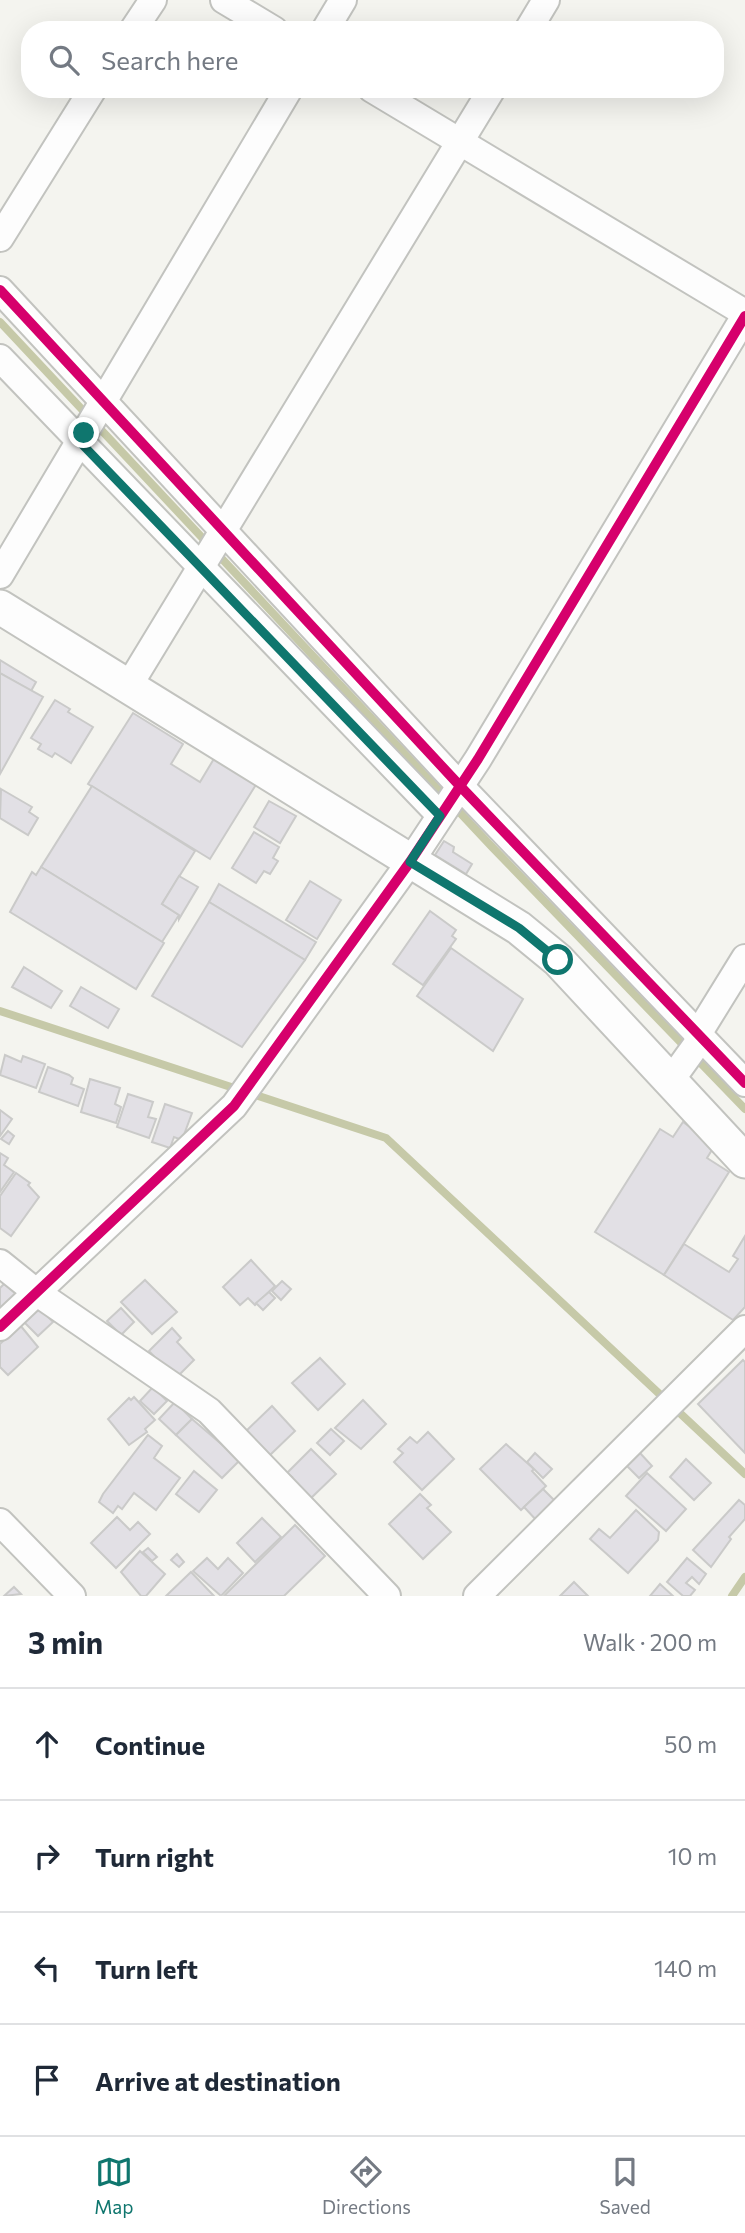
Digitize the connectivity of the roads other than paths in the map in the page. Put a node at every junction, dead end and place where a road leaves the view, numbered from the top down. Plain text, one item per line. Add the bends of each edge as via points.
1 (153, 0) edge
2 (224, 0) edge
3 (343, 0) edge
4 (547, 0) edge
5 (139, 21) edge
6 (259, 21) edge
7 (330, 21) edge
8 (534, 21) edge
9 (87, 98) edge
10 (284, 98) edge
11 (387, 98) edge
12 (487, 98) edge
13 (460, 142) junction
14 (0, 238) edge
15 (0, 290) edge
16 (745, 315) edge
17 (0, 358) edge
18 (91, 421) junction
19 (212, 550) junction
20 (0, 575) edge
21 (0, 607) edge
22 (128, 687) junction
23 (450, 802) junction
24 (410, 862) junction
25 (745, 958) edge
26 (697, 1039) junction
27 (676, 1075) junction
28 (745, 1083) edge
29 (745, 1161) edge
30 (0, 1263) edge
31 (36, 1292) junction
32 (0, 1327) edge
33 (745, 1329) edge
34 (0, 1522) edge
35 (72, 1596) edge
36 (387, 1596) edge
37 (477, 1596) edge

1 - 5 street
2 - 6 street
3 - 7 street
4 - 8 street
9 - 14 street
10 - 18 street
11 - 13 street
12 - 13 street
13 - 16 street
13 - 19 street
15 - 18 street
16 - 23 street
17 - 18 street
18 - 19 street
18 - 19 street
18 - 20 street
19 - 22 street
19 - 23 street
19 - 23 street
21 - 22 street
22 - 24 street
23 - 24 street
23 - 26 street
24 - 27 street via 519,928
24 - 31 street via 233,1106
25 - 26 street
26 - 27 street
26 - 28 street
27 - 29 street
30 - 31 street
31 - 32 street
31 - 36 street via 209,1411
33 - 37 street
34 - 35 street

